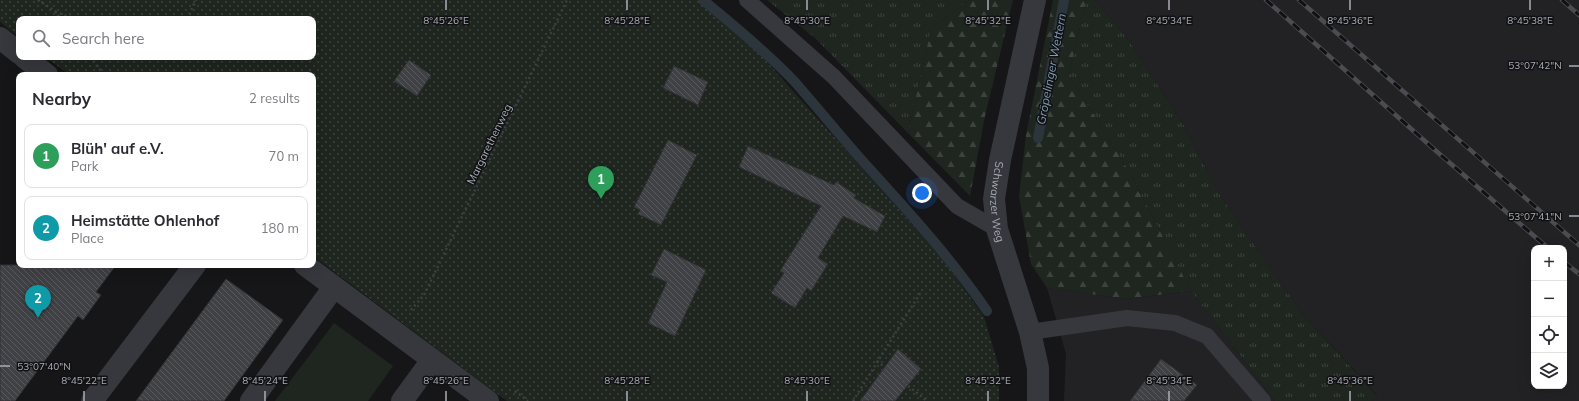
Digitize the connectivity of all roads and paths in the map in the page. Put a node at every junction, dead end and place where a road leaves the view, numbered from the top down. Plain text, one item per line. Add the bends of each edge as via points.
1 (38, 0) edge
2 (196, 0) edge
3 (567, 0) edge
4 (747, 0) edge
5 (1035, 0) edge
6 (55, 12) junction
7 (58, 16) edge
8 (68, 16) edge
9 (188, 16) edge
10 (0, 38) edge
11 (16, 51) edge
12 (28, 60) edge
13 (92, 60) edge
14 (43, 72) edge
15 (102, 72) edge
16 (997, 229) junction
17 (193, 268) edge
18 (309, 268) edge
19 (334, 287) junction
20 (921, 292) dead end
21 (410, 312) dead end
22 (1030, 332) junction
23 (432, 360) junction
24 (877, 362) junction
25 (92, 401) edge
26 (251, 401) edge
27 (402, 401) edge
28 (488, 401) edge
29 (853, 401) edge
30 (927, 401) edge
31 (1038, 401) edge
32 (1263, 401) edge

1 - 6 path
2 - 9 path
3 - 21 path, Margarethenweg via 424,295
4 - 16 lane via 834,77 957,206
5 - 16 street, Schwarzer Weg via 1000,160 994,199
6 - 7 path
6 - 8 path
10 - 11 street
12 - 14 street
13 - 15 path
16 - 22 street, Schwarzer Weg
17 - 25 street
18 - 19 street
19 - 23 street
19 - 26 street
20 - 24 path
22 - 31 street, Schwarzer Weg via 1038,368
22 - 32 lane via 1127,318 1175,322 1207,336
23 - 27 street
23 - 28 street
24 - 29 path
24 - 30 path

